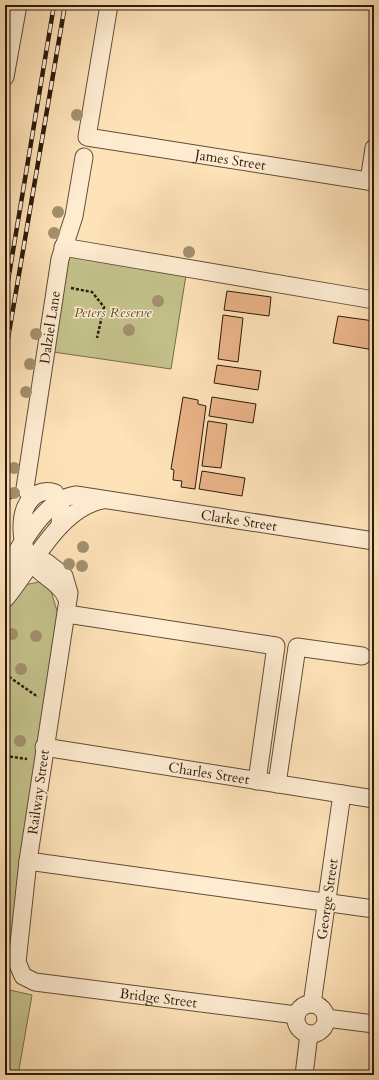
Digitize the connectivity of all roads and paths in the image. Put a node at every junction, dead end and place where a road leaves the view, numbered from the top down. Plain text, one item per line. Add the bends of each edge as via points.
1 (18, 5) edge
2 (109, 5) edge
3 (5, 77) edge
4 (374, 148) edge
5 (84, 157) dead end
6 (371, 182) edge
7 (63, 248) junction
8 (55, 285) junction
9 (374, 300) edge
10 (97, 338) dead end
11 (32, 497) junction
12 (103, 500) junction
13 (59, 501) junction
14 (60, 525) junction
15 (24, 541) junction
16 (374, 541) edge
17 (32, 564) junction
18 (5, 571) edge
19 (5, 599) edge
20 (67, 611) junction
21 (362, 656) dead end
22 (5, 674) edge
23 (51, 706) junction
24 (44, 747) junction
25 (258, 781) junction
26 (277, 784) junction
27 (342, 794) junction
28 (374, 799) edge
29 (28, 861) junction
30 (327, 902) junction
31 (374, 909) edge
32 (15, 967) edge
33 (312, 1004) junction
34 (296, 1015) junction
35 (326, 1018) junction
36 (374, 1024) edge
37 (309, 1034) junction
38 (304, 1075) edge

1 - 3 street
2 - 6 street, James Street via 87,137
4 - 6 street
5 - 7 street, Dalziel Lane via 74,216
7 - 8 street, Dalziel Lane
7 - 9 street
8 - 10 path via 92,292 104,307
8 - 11 street, Dalziel Lane via 25,488
11 - 13 street via 40,492 53,492
11 - 15 street via 22,517
12 - 13 street, Clarke Street via 76,495
12 - 14 street, Clarke Street via 84,506
12 - 16 street, Clarke Street
13 - 14 street via 62,513
13 - 15 street, Clarke Street via 41,518
14 - 17 street, Clarke Street
15 - 17 street via 27,557
15 - 18 street
17 - 18 street, Railway Street via 20,564
17 - 19 street
17 - 20 street, Railway Street via 46,562 62,573 69,588
20 - 23 street, Railway Street
20 - 25 street via 276,646
21 - 26 street via 297,647
22 - 23 path
23 - 24 street, Railway Street
24 - 25 street, Charles Street
24 - 29 street, Railway Street
25 - 26 street, Charles Street
26 - 27 street, Charles Street
27 - 28 street, Charles Street
27 - 30 street, George Street
29 - 30 street
29 - 32 street, Railway Street
30 - 31 street
30 - 33 street, George Street
32 - 34 street, Bridge Street via 35,982
33 - 34 street via 302,1007
33 - 35 street via 320,1007
34 - 37 street via 297,1025
35 - 36 street
35 - 37 street via 321,1030
37 - 38 street

